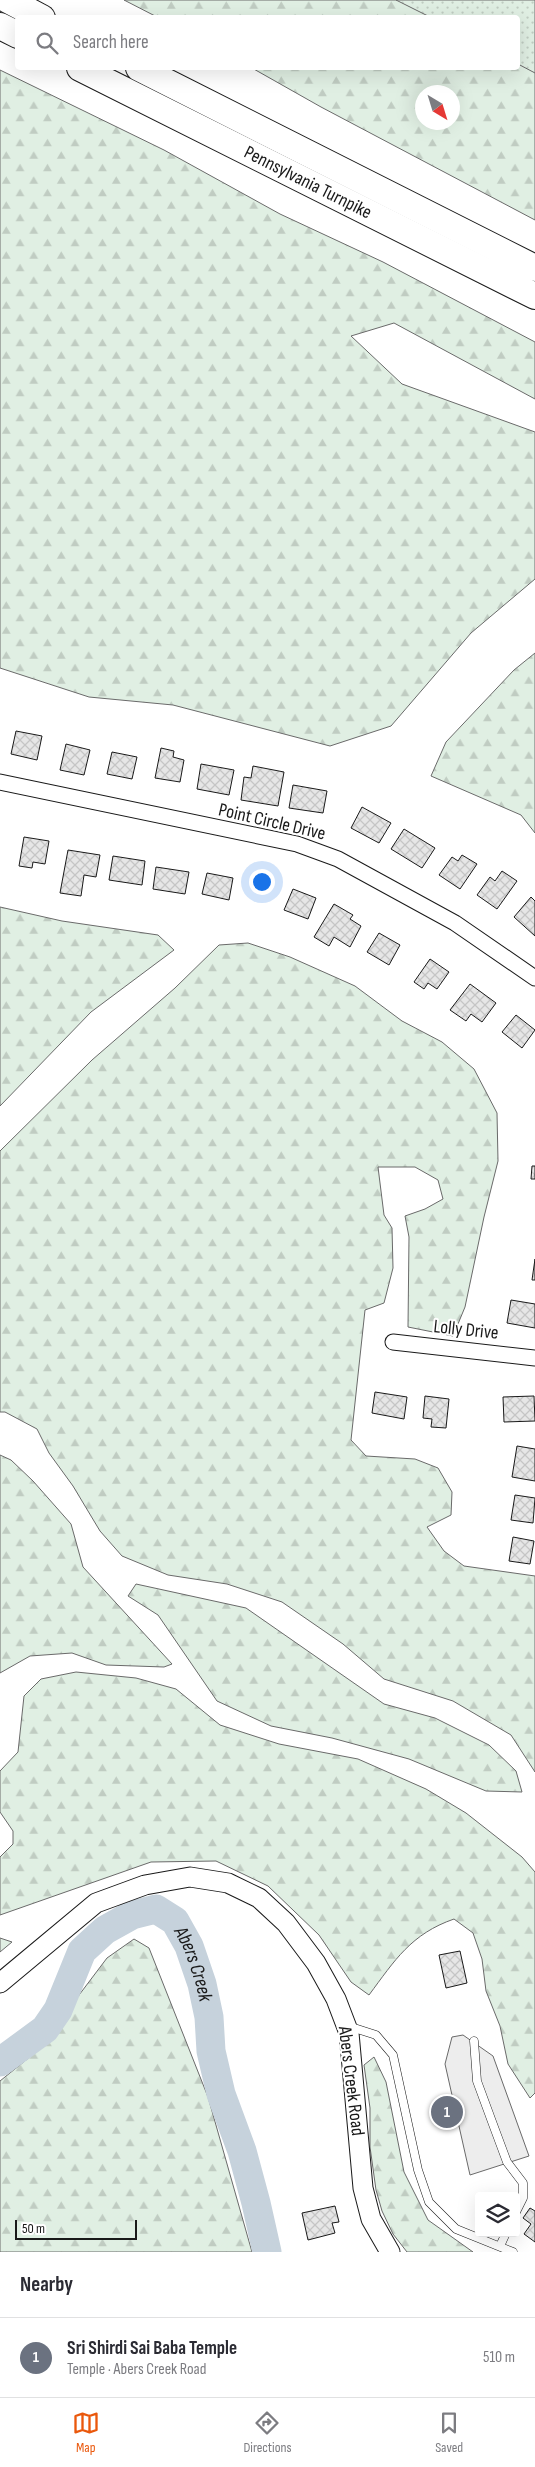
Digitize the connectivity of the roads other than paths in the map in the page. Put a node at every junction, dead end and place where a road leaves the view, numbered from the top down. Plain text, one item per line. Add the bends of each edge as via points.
1 (8, 0) edge
2 (36, 15) edge
3 (0, 26) edge
4 (15, 34) edge
5 (84, 70) edge
6 (144, 70) edge
7 (535, 268) edge
8 (535, 296) edge
9 (0, 782) edge
10 (535, 978) edge
11 (393, 1342) dead end
12 (535, 1358) edge
13 (0, 1983) edge
14 (346, 2026) junction
15 (474, 2041) dead end
16 (520, 2204) edge
17 (504, 2237) edge
18 (500, 2246) junction
19 (390, 2252) edge
20 (513, 2252) edge

1 - 2 highway
3 - 4 highway
5 - 8 highway, Pennsylvania Turnpike
6 - 7 highway, Pennsylvania Turnpike
9 - 10 street, Point Circle Drive via 305,847 338,859 455,923
11 - 12 street, Lolly Drive
13 - 14 street, Abers Creek Road via 96,1903 146,1885 190,1876 228,1883 258,1898 286,1924 316,1963 336,1999
14 - 18 lane via 376,2035 393,2055 418,2170 429,2202 456,2229
14 - 19 street, Abers Creek Road via 363,2188 371,2219
15 - 16 lane via 478,2081 485,2104 507,2162 524,2183
17 - 18 lane
18 - 20 lane

